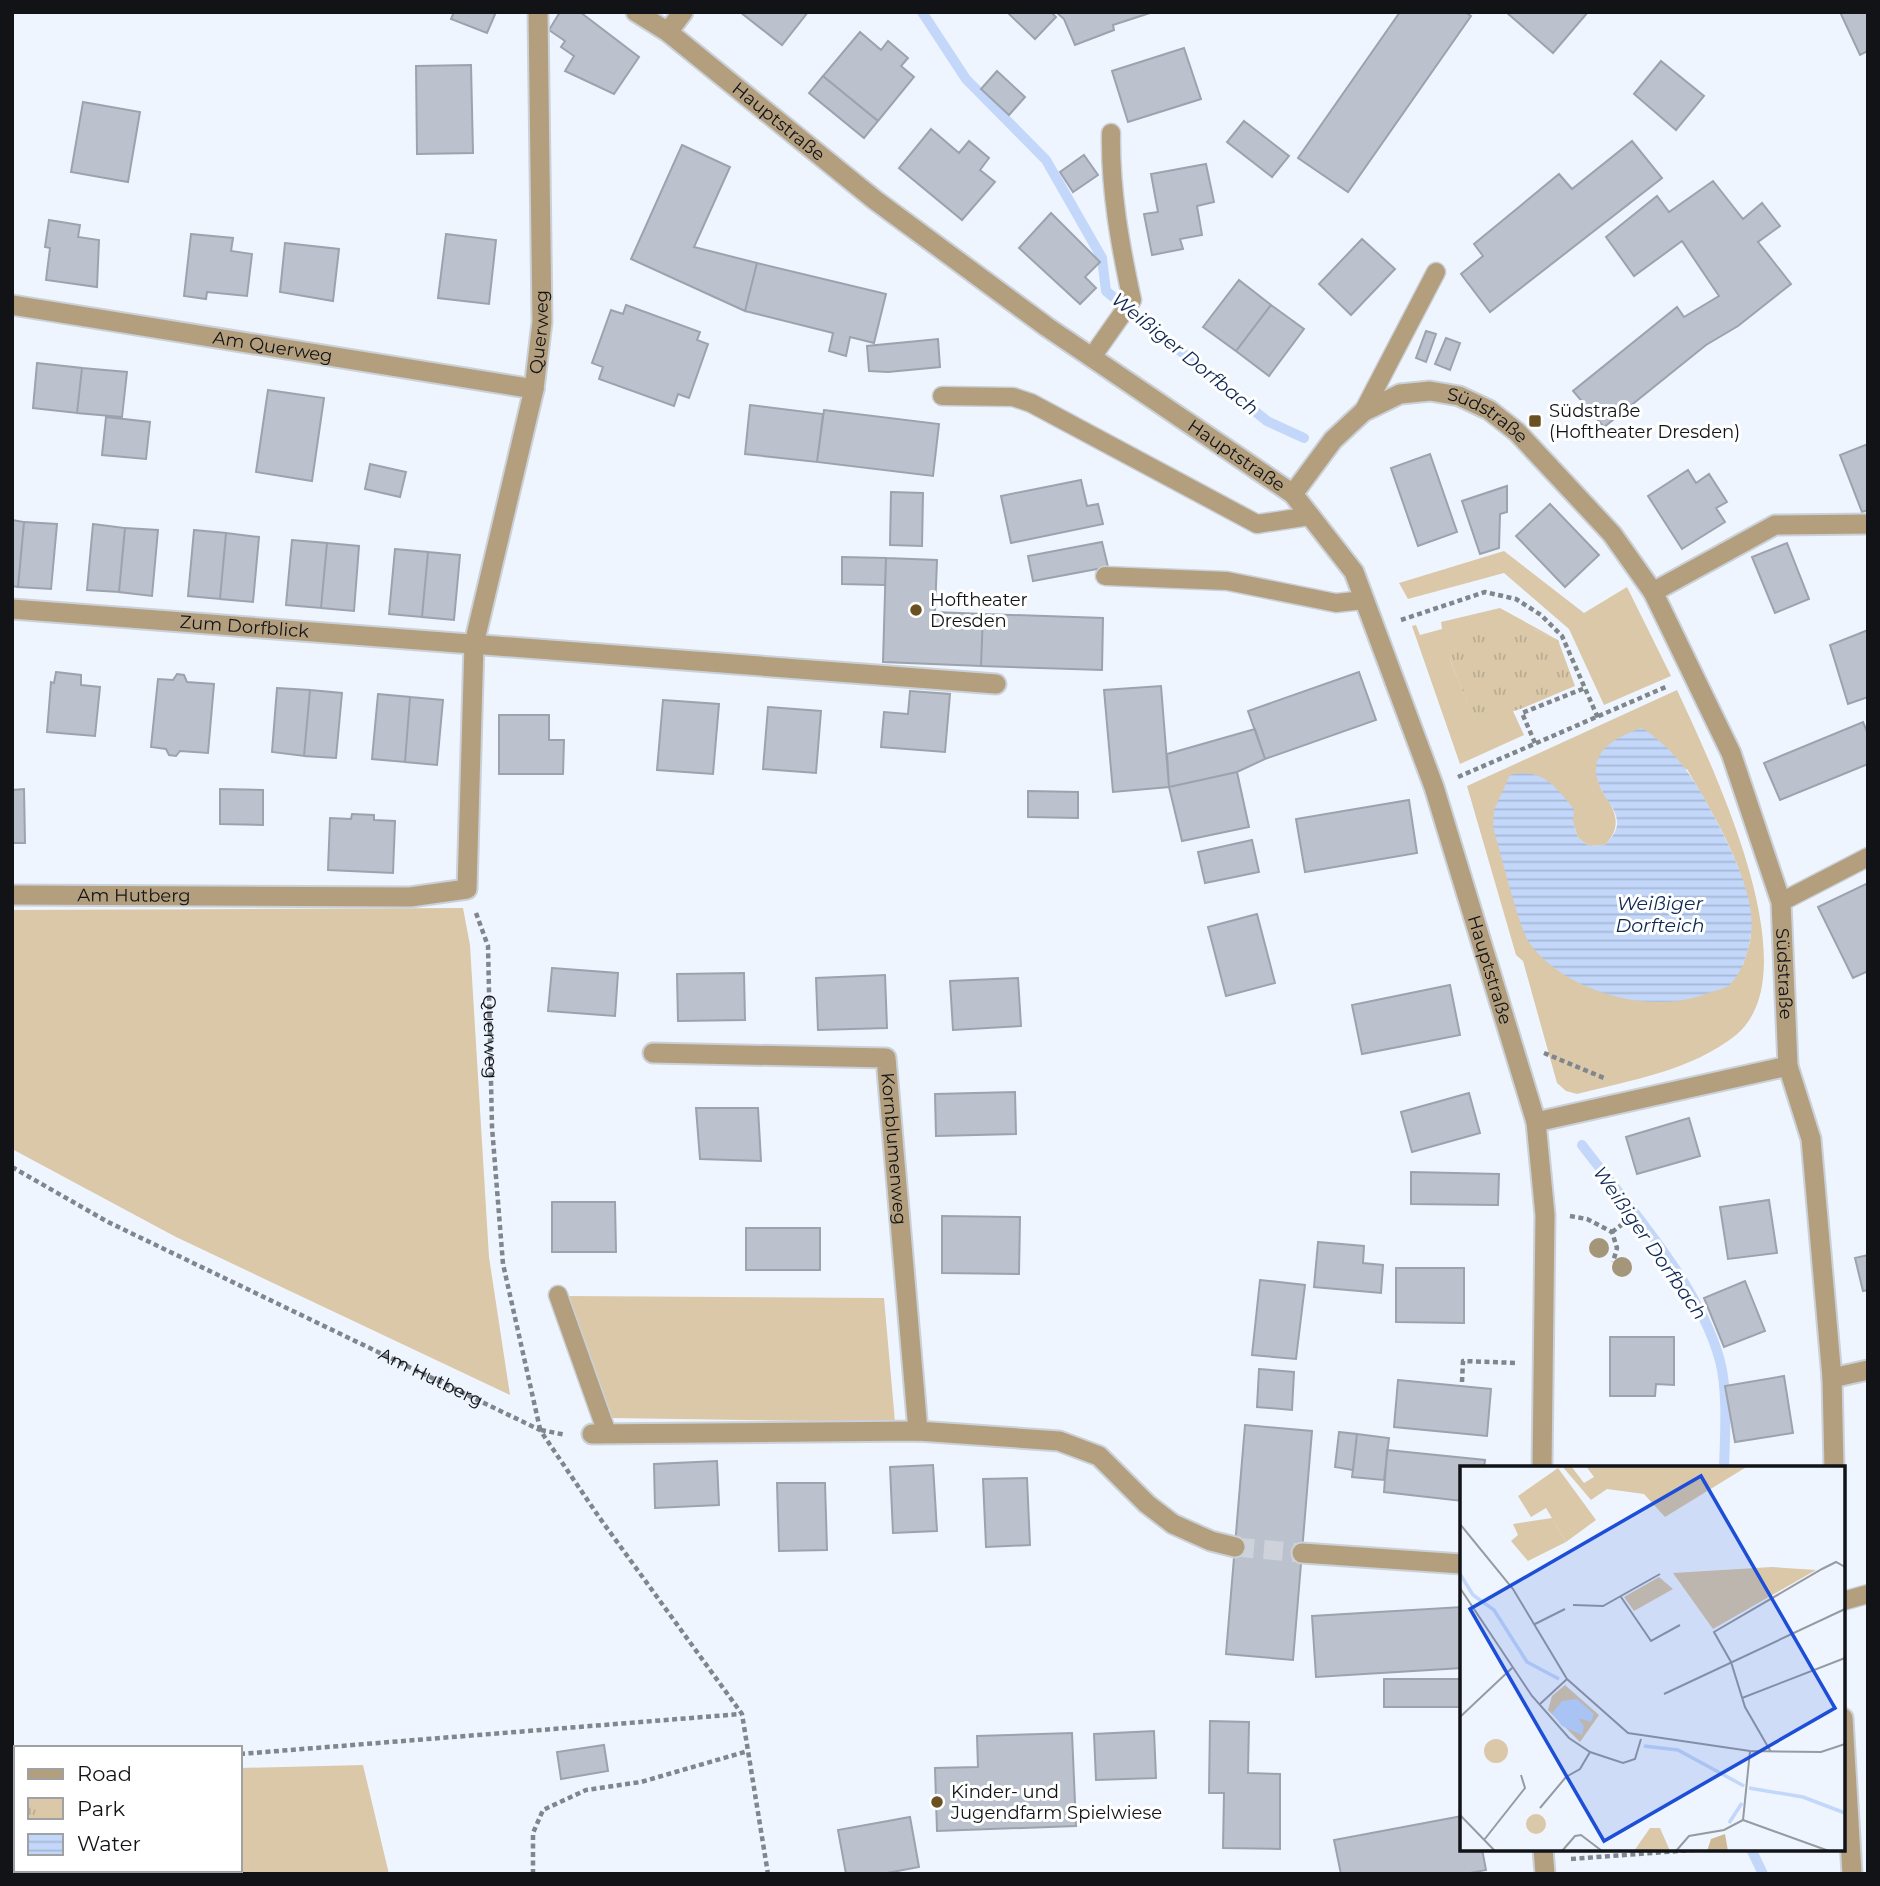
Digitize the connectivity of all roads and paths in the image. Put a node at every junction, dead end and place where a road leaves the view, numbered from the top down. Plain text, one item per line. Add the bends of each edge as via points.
1 (538, 12) edge
2 (636, 12) edge
3 (683, 12) edge
4 (668, 32) junction
5 (1111, 133) dead end
6 (1436, 272) dead end
7 (12, 306) edge
8 (1092, 357) junction
9 (534, 388) junction
10 (942, 396) dead end
11 (1363, 412) junction
12 (1293, 494) junction
13 (1310, 516) junction
14 (1868, 524) edge
15 (1105, 576) dead end
16 (1653, 592) junction
17 (1364, 600) junction
18 (12, 609) edge
19 (1374, 627) junction
20 (474, 645) junction
21 (1693, 675) junction
22 (996, 684) dead end
23 (1585, 688) junction
24 (1598, 718) junction
25 (1535, 743) junction
26 (1434, 787) junction
27 (1868, 856) edge
28 (467, 889) junction
29 (12, 895) edge
30 (1781, 902) junction
31 (1537, 1050) dead end
32 (653, 1053) dead end
33 (1788, 1066) junction
34 (1651, 1096) junction
35 (1536, 1122) junction
36 (12, 1167) edge
37 (1545, 1215) junction
38 (1628, 1220) dead end
39 (1612, 1232) junction
40 (1613, 1262) dead end
41 (558, 1294) dead end
42 (1543, 1364) junction
43 (1868, 1370) edge
44 (1832, 1378) junction
45 (1462, 1382) dead end
46 (540, 1430) junction
47 (918, 1430) junction
48 (599, 1433) joint
49 (1542, 1466) edge
50 (1834, 1466) edge
51 (1235, 1548) tunnel mouth
52 (1302, 1553) tunnel mouth
53 (1460, 1564) edge
54 (1868, 1594) edge
55 (1845, 1600) edge
56 (742, 1714) junction
57 (748, 1751) junction
58 (1845, 1753) edge
59 (242, 1754) edge
60 (1679, 1851) edge
61 (1543, 1861) edge
62 (533, 1874) edge
63 (768, 1874) edge
64 (1852, 1874) edge

1 - 9 street, Querweg via 542,322
2 - 4 street, Hauptstraße
3 - 4 street
4 - 8 street, Hauptstraße via 875,200
5 - 8 lane via 1126,307
6 - 11 lane
7 - 9 street, Am Querweg
8 - 12 street, Hauptstraße
9 - 20 street, Querweg
10 - 13 lane via 1013,397 1031,403 1257,524
11 - 12 street, Südstraße via 1333,440
11 - 16 street, Südstraße via 1400,394 1430,391 1460,396 1489,410 1517,432 1612,534
12 - 13 street, Hauptstraße
13 - 17 street, Hauptstraße via 1354,572
14 - 16 street via 1775,525
15 - 17 lane via 1227,581 1336,603
16 - 21 street, Südstraße
17 - 19 street, Hauptstraße
18 - 20 street, Zum Dorfblick
19 - 23 path via 1485,592 1516,599 1562,636
19 - 26 street, Hauptstraße
20 - 22 street
20 - 28 street, Querweg
21 - 24 path
21 - 30 street, Südstraße via 1731,754
23 - 24 path
23 - 25 path via 1522,713
24 - 25 path
25 - 26 path
26 - 35 street, Hauptstraße
27 - 30 lane
28 - 29 street, Am Hutberg via 410,897
28 - 46 path, Querweg via 488,946 492,1127 503,1264
30 - 33 street, Südstraße
31 - 34 path
32 - 47 street, Kornblumenweg via 886,1058
33 - 34 street
33 - 44 street, Südstraße via 1811,1139
34 - 35 street
35 - 37 street, Hauptstraße
36 - 46 path, Am Hutberg via 107,1222
37 - 39 path via 1587,1219
37 - 42 street, Hauptstraße
38 - 39 path
39 - 40 path via 1617,1248
41 - 48 lane
42 - 45 path via 1463,1361
42 - 49 street, Hauptstraße
43 - 44 street
44 - 50 street, Südstraße
46 - 56 path
47 - 48 street
47 - 51 street via 1059,1441 1099,1456 1173,1524
52 - 53 street
54 - 55 lane
56 - 57 path
56 - 59 path
57 - 62 path via 641,1782 586,1790 543,1810 533,1833
57 - 63 path
58 - 64 street
60 - 61 path

